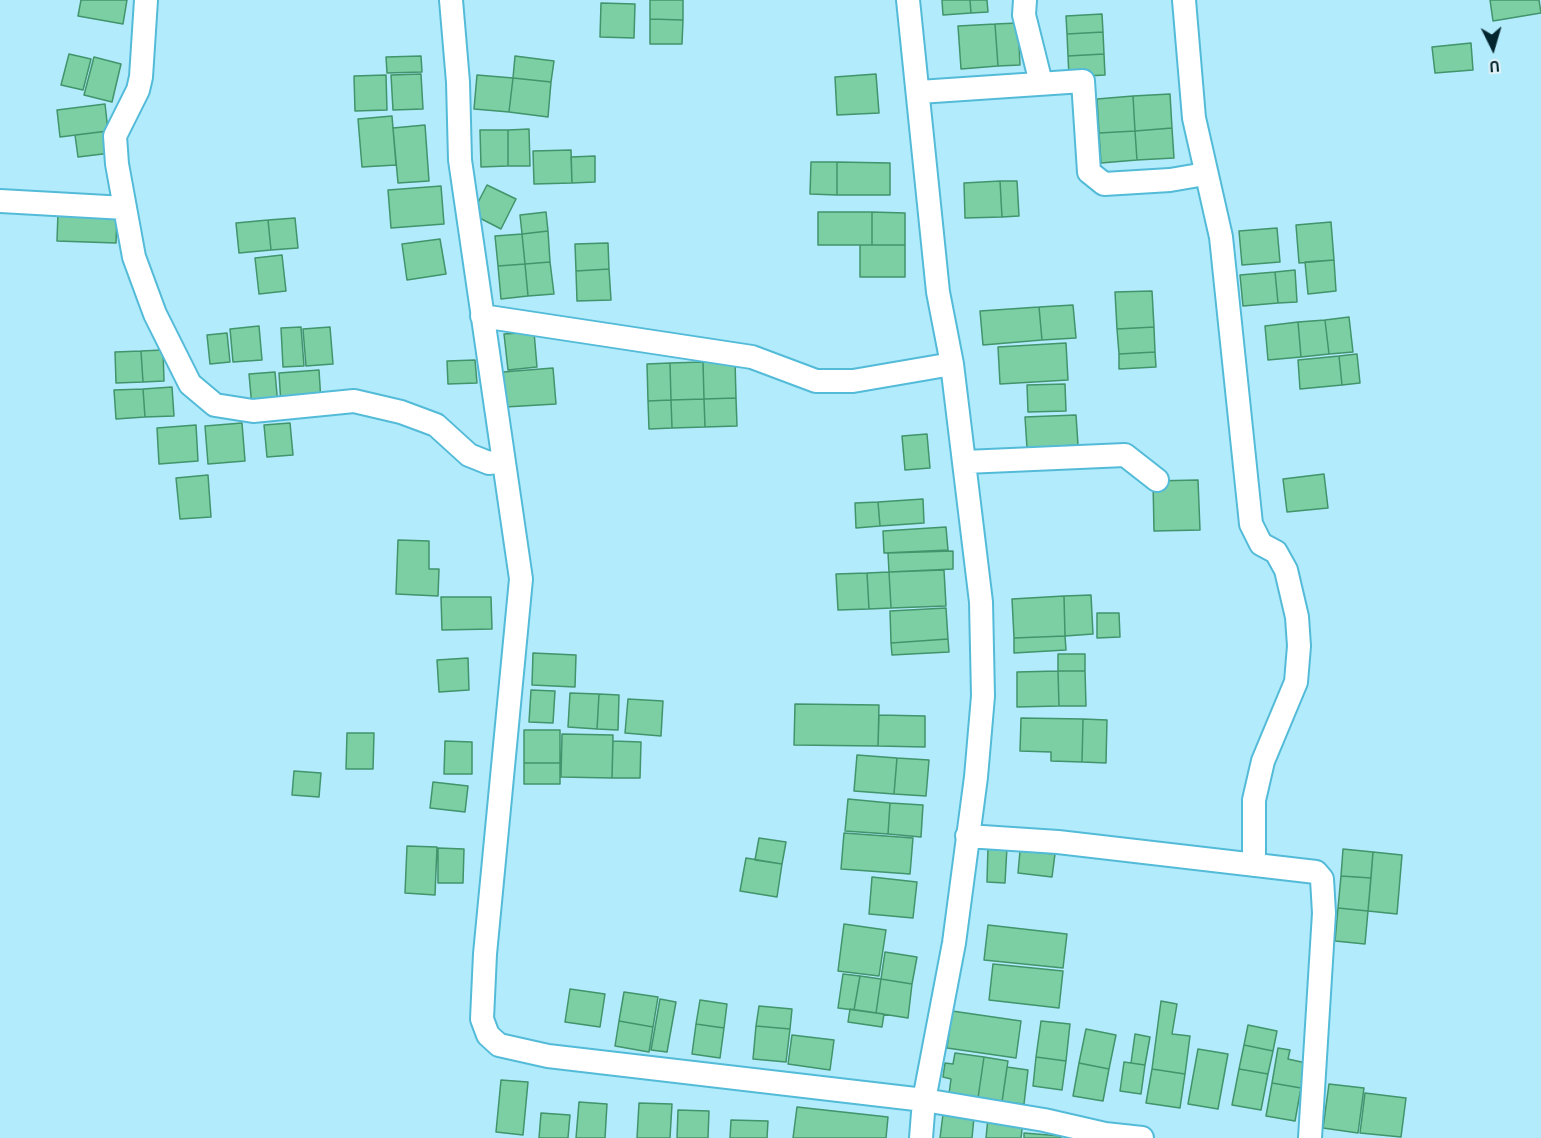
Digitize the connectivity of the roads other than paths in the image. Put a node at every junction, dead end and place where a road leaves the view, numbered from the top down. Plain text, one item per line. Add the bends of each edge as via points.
1 (146, 0) edge
2 (451, 0) edge
3 (908, 0) edge
4 (1024, 0) edge
5 (1184, 0) edge
6 (1041, 83) junction
7 (919, 92) junction
8 (1205, 174) junction
9 (0, 201) edge
10 (125, 208) junction
11 (482, 316) junction
12 (952, 364) junction
13 (503, 461) junction
14 (965, 462) junction
15 (1156, 480) dead end
16 (967, 836) junction
17 (1254, 865) junction
18 (924, 1100) junction
19 (1105, 1136) edge
20 (921, 1138) edge
21 (1142, 1138) edge
22 (1310, 1138) edge

1 - 10 street via 141,77 115,136
2 - 11 street via 460,160
3 - 7 street
4 - 6 street via 1024,15
5 - 8 street via 1194,118
6 - 7 street
6 - 8 street via 1083,81 1089,172 1098,181 1104,184 1170,180
7 - 12 street via 938,292
8 - 17 street via 1221,237 1251,524 1261,544 1276,552 1286,570 1297,617 1296,681 1263,761 1254,800
9 - 10 street
10 - 13 street via 134,257 176,360 190,384 215,405 253,411 354,401 436,425 469,455 489,463
11 - 12 street via 752,357 816,381 853,381
11 - 13 street
12 - 14 street
13 - 18 street via 520,579 485,954 482,1019 488,1035 499,1045 548,1056
14 - 15 street via 1125,455
14 - 16 street via 981,602 983,696
16 - 17 street via 1058,842
16 - 18 street via 954,943
17 - 22 street via 1308,869 1322,879 1324,913
18 - 19 street via 1044,1120
18 - 20 street
19 - 21 street

